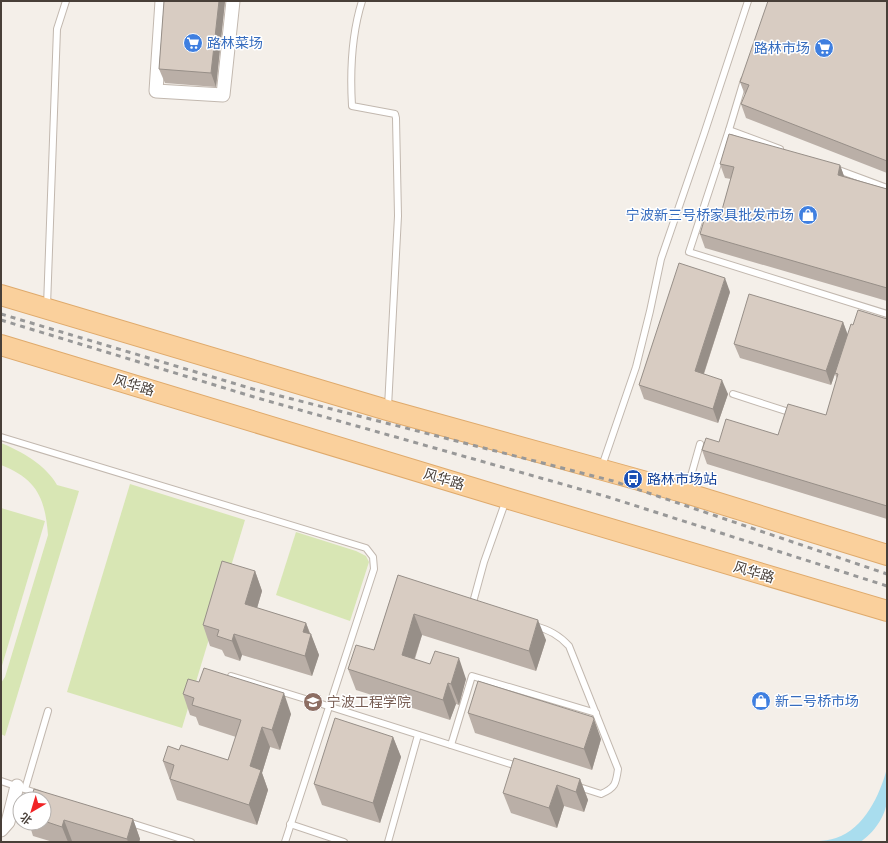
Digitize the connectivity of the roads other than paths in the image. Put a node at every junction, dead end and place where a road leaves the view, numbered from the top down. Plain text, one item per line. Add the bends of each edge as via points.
1 (66, 1) edge
2 (162, 1) edge
3 (233, 1) edge
4 (362, 1) edge
5 (748, 1) edge
6 (745, 77) edge
7 (729, 130) junction
8 (786, 151) edge
9 (829, 167) edge
10 (887, 188) edge
11 (1, 295) edge
12 (862, 306) junction
13 (47, 309) junction
14 (860, 314) edge
15 (887, 314) edge
16 (1, 345) edge
17 (733, 394) dead end
18 (387, 410) junction
19 (797, 415) edge
20 (1, 437) edge
21 (700, 444) dead end
22 (600, 469) junction
23 (686, 493) junction
24 (506, 498) junction
25 (887, 555) edge
26 (465, 604) edge
27 (472, 606) junction
28 (479, 608) edge
29 (887, 611) edge
30 (529, 624) edge
31 (225, 674) edge
32 (328, 706) junction
33 (48, 711) dead end
34 (596, 713) junction
35 (418, 735) junction
36 (451, 745) junction
37 (526, 769) edge
38 (1, 781) edge
39 (571, 784) edge
40 (21, 787) junction
41 (33, 791) edge
42 (123, 820) edge
43 (290, 824) junction
44 (1, 830) edge
45 (191, 842) edge
46 (285, 842) edge
47 (344, 842) edge
48 (388, 842) edge

1 - 13 lane via 57,29
2 - 3 street via 156,91 223,95
4 - 18 lane via 350,82 352,106 395,114 396,118 398,216
5 - 22 lane via 661,258 636,367
6 - 7 lane
7 - 8 lane
7 - 12 lane via 689,252
9 - 10 lane
11 - 13 main road
12 - 14 lane
12 - 15 lane
13 - 18 main road
16 - 24 main road, 风华路
17 - 19 lane
18 - 22 main road
20 - 32 lane via 366,548 373,557 374,569 349,656
21 - 23 lane
22 - 23 main road
23 - 25 main road
24 - 27 lane
24 - 29 main road, 风华路
26 - 27 lane
27 - 28 lane
30 - 34 lane via 561,637 569,646
31 - 32 lane
32 - 35 lane
32 - 43 lane
33 - 40 lane
34 - 36 lane via 472,676
34 - 39 lane via 618,769 616,780 611,790 601,794
35 - 36 lane
35 - 48 lane
36 - 37 lane
38 - 40 lane
40 - 41 lane
40 - 44 street via 8,822
42 - 45 lane
43 - 46 lane
43 - 47 lane

